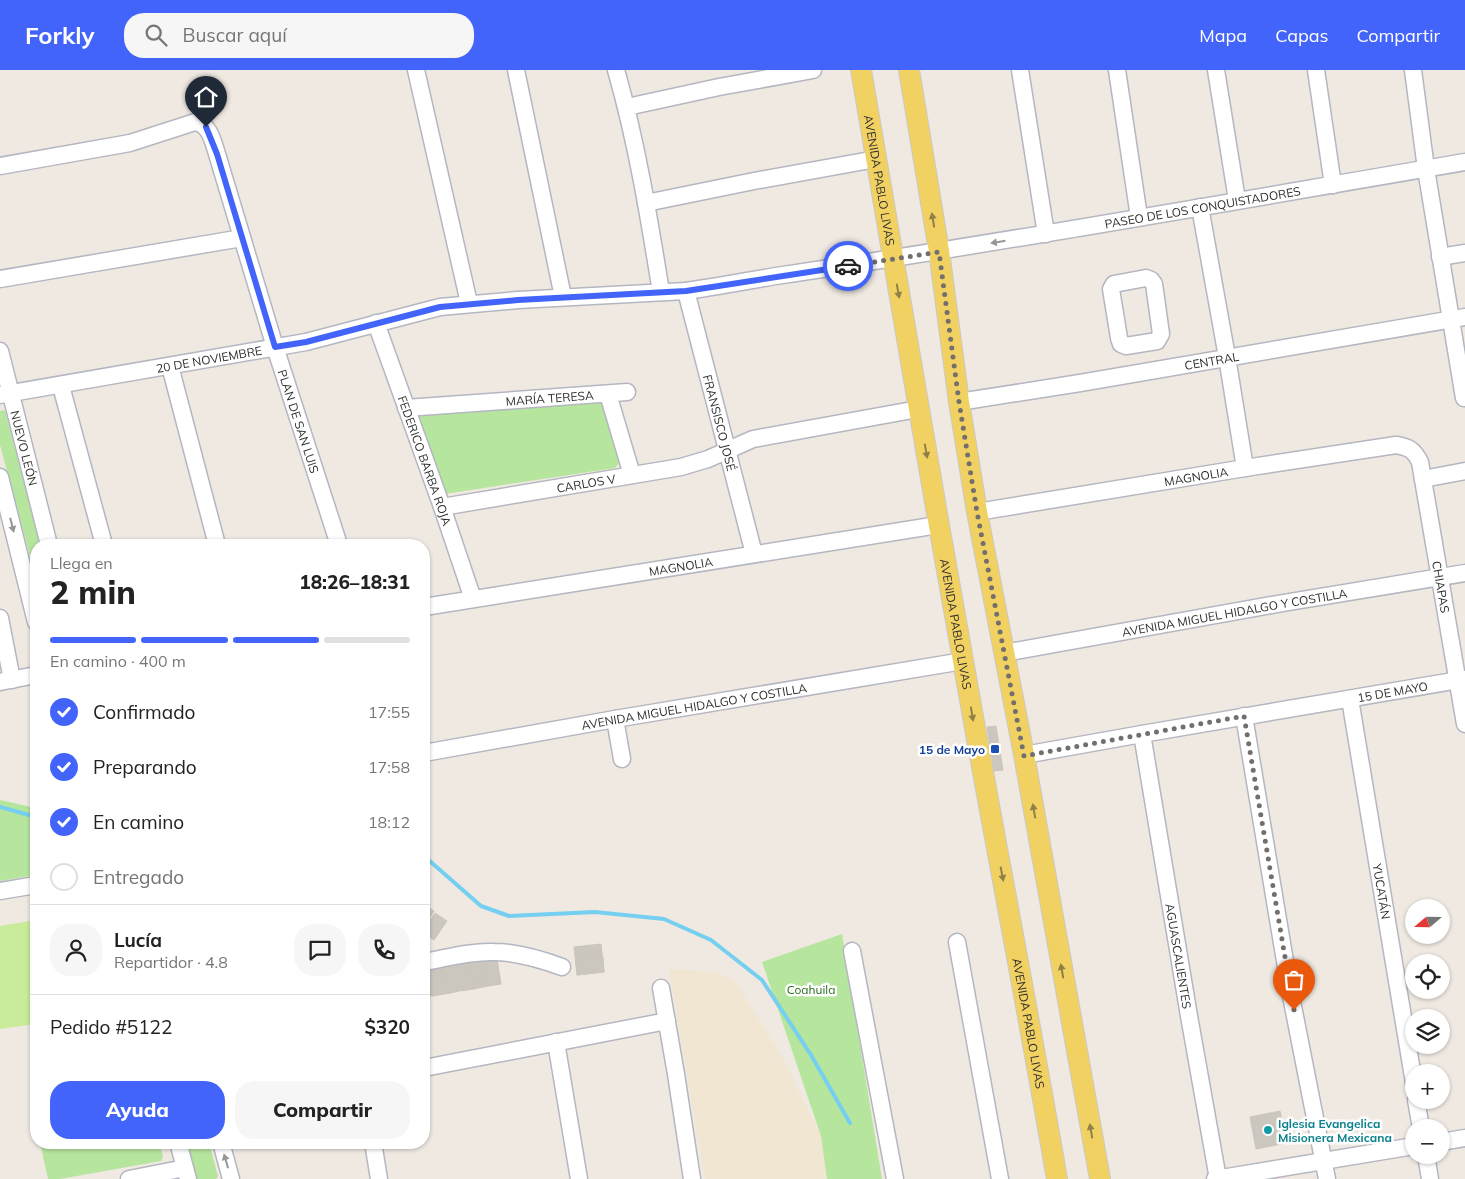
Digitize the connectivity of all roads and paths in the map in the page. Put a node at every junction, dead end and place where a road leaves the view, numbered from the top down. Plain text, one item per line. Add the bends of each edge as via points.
1 (416, 70) edge
2 (516, 70) edge
3 (616, 70) edge
4 (813, 70) edge
5 (861, 70) edge
6 (910, 70) edge
7 (1020, 70) edge
8 (1117, 70) edge
9 (1216, 70) edge
10 (1316, 70) edge
11 (1413, 70) edge
12 (627, 107) junction
13 (876, 159) junction
14 (1465, 162) edge
15 (0, 166) edge
16 (1426, 169) junction
17 (1333, 185) junction
18 (1237, 200) junction
19 (646, 203) junction
20 (1200, 207) junction
21 (1139, 217) junction
22 (1046, 234) junction
23 (242, 238) junction
24 (939, 252) junction
25 (1465, 252) edge
26 (1440, 257) junction
27 (893, 259) junction
28 (0, 279) edge
29 (686, 291) junction
30 (661, 292) junction
31 (563, 297) junction
32 (469, 303) junction
33 (1457, 318) edge
34 (376, 323) junction
35 (1139, 344) dead end
36 (275, 347) junction
37 (0, 351) edge
38 (1227, 357) junction
39 (170, 366) junction
40 (1144, 372) junction
41 (61, 386) junction
42 (627, 392) dead end
43 (5, 394) edge
44 (608, 394) junction
45 (1464, 398) dead end
46 (959, 402) junction
47 (406, 408) junction
48 (918, 409) junction
49 (726, 450) junction
50 (1415, 452) joint
51 (1245, 468) junction
52 (1465, 471) edge
53 (632, 475) junction
54 (0, 477) edge
55 (1424, 479) junction
56 (442, 507) junction
57 (977, 512) junction
58 (938, 525) junction
59 (47, 539) edge
60 (102, 539) edge
61 (215, 539) edge
62 (337, 539) edge
63 (754, 554) junction
64 (1465, 573) edge
65 (1440, 577) junction
66 (30, 598) edge
67 (473, 599) junction
68 (430, 607) edge
69 (0, 618) edge
70 (1004, 653) junction
71 (963, 662) junction
72 (30, 676) edge
73 (1461, 679) edge
74 (6, 681) edge
75 (1350, 699) junction
76 (1244, 716) junction
77 (615, 719) junction
78 (1465, 724) edge
79 (1142, 734) junction
80 (430, 752) edge
81 (1024, 756) junction
82 (622, 758) dead end
83 (30, 886) edge
84 (0, 891) edge
85 (957, 942) dead end
86 (852, 951) dead end
87 (430, 960) edge
88 (562, 967) dead end
89 (661, 988) dead end
90 (667, 1021) junction
91 (556, 1042) junction
92 (1411, 1064) edge
93 (430, 1067) edge
94 (1465, 1138) edge
95 (1450, 1140) edge
96 (1405, 1148) edge
97 (180, 1149) edge
98 (223, 1149) edge
99 (373, 1149) edge
100 (1324, 1162) junction
101 (1428, 1164) edge
102 (186, 1174) edge
103 (129, 1179) edge
104 (231, 1179) edge
105 (379, 1179) edge
106 (579, 1179) edge
107 (692, 1179) edge
108 (895, 1179) edge
109 (1000, 1179) edge
110 (1057, 1179) edge
111 (1100, 1179) edge
112 (1217, 1179) edge
113 (1327, 1179) edge
114 (1430, 1179) edge

1 - 32 street
2 - 31 street
3 - 12 street
4 - 12 street
5 - 13 main road, AVENIDA PABLO LIVAS
24 -> 6 main road
7 - 22 street
8 - 21 street
9 - 18 street
10 - 17 street
11 - 16 street
12 - 19 street
13 - 19 street
13 - 27 main road, AVENIDA PABLO LIVAS
14 - 16 street, PASEO DE LOS CONQUISTADORES
15 - 23 street, PLAN DE SAN LUIS via 130,143 195,122 201,123 206,127 217,154
16 - 17 street, PASEO DE LOS CONQUISTADORES
16 - 26 street
17 - 18 street, PASEO DE LOS CONQUISTADORES
18 - 20 street, PASEO DE LOS CONQUISTADORES
19 - 30 street
20 - 21 street, PASEO DE LOS CONQUISTADORES
20 - 38 street
21 - 22 street, PASEO DE LOS CONQUISTADORES
22 -> 24 street, PASEO DE LOS CONQUISTADORES
23 - 28 street
23 - 36 street, PLAN DE SAN LUIS
24 - 27 street, PASEO DE LOS CONQUISTADORES
24 - 46 main road
25 - 26 street
26 - 33 street
27 - 29 street, 20 DE NOVIEMBRE
27 -> 48 main road, AVENIDA PABLO LIVAS
29 - 30 street, 20 DE NOVIEMBRE
29 - 49 street, FRANSISCO JOSÉ
30 - 31 street, 20 DE NOVIEMBRE
31 - 32 street, 20 DE NOVIEMBRE
32 - 34 street, 20 DE NOVIEMBRE
33 - 38 street, CENTRAL
33 - 45 street
34 - 36 street, 20 DE NOVIEMBRE
34 - 47 street, FEDERICO BARBA ROJA
35 - 40 street
36 - 39 street, 20 DE NOVIEMBRE
36 - 62 street, PLAN DE SAN LUIS
37 - 43 street, NUEVO LEÓN
38 - 40 street, CENTRAL
38 - 51 street
39 - 41 street, 20 DE NOVIEMBRE
39 - 61 street
40 - 46 street, CENTRAL
41 - 43 street, 20 DE NOVIEMBRE
41 - 60 street
42 - 44 street
43 - 59 street, NUEVO LEÓN
44 - 47 street, MARÍA TERESA
44 - 53 street, MARÍA TERESA
46 - 57 main road
47 - 56 street, FEDERICO BARBA ROJA
48 - 49 street via 754,439
48 -> 58 main road, AVENIDA PABLO LIVAS
49 - 53 street, CARLOS V via 681,467
49 - 63 street, FRANSISCO JOSÉ
50 - 51 street, MAGNOLIA via 1396,445
50 - 55 street, CHIAPAS
51 - 57 street, MAGNOLIA
52 - 55 street
53 - 56 street, CARLOS V
54 -> 66 street
55 - 65 street, CHIAPAS
56 - 67 street, FEDERICO BARBA ROJA
57 - 70 main road
58 - 63 street, MAGNOLIA
58 - 71 main road, AVENIDA PABLO LIVAS
63 - 67 street, MAGNOLIA
64 - 65 street, AVENIDA MIGUEL HIDALGO Y COSTILLA
65 - 70 street, AVENIDA MIGUEL HIDALGO Y COSTILLA
65 - 73 street, CHIAPAS
67 - 68 street, MAGNOLIA
69 - 74 street
70 - 81 main road
71 - 77 street, AVENIDA MIGUEL HIDALGO Y COSTILLA
71 -> 110 main road, AVENIDA PABLO LIVAS
72 - 74 street
73 - 75 street, 15 DE MAYO
73 - 78 street, CHIAPAS
75 - 76 street, 15 DE MAYO
75 - 92 street, YUCATÁN
76 - 79 street, 15 DE MAYO
76 - 100 street via 1290,991
77 - 80 street, AVENIDA MIGUEL HIDALGO Y COSTILLA
77 - 82 street
79 - 81 street, 15 DE MAYO
79 - 112 street, AGUASCALIENTES
111 -> 81 main road
83 - 84 street
85 - 109 street
86 - 108 street
87 - 88 street via 493,952 537,958
89 - 90 street
90 - 91 street
90 - 107 street
91 - 93 street
91 - 106 street
94 - 95 street
96 - 100 street
97 - 102 street
104 -> 98 street
99 - 105 street
100 - 112 street
100 - 113 street
101 - 114 street
102 - 103 street

